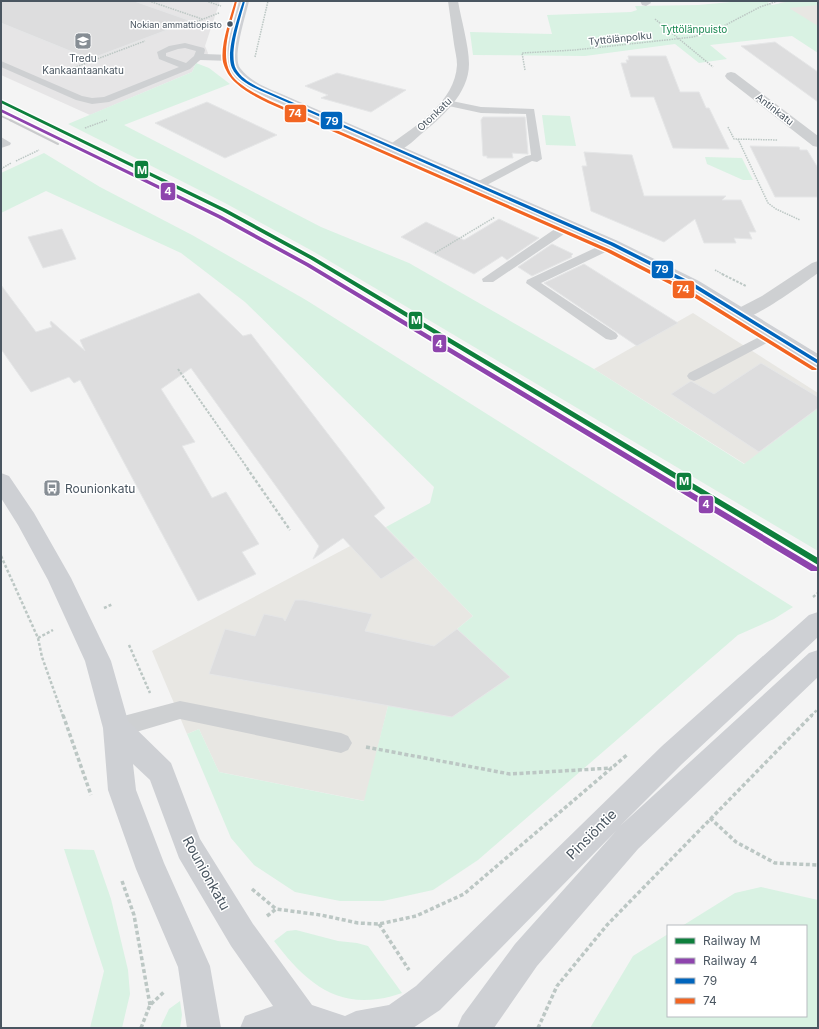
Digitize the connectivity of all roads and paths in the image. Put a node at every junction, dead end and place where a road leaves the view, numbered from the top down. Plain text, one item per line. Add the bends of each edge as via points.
1 (149, 1) edge
2 (206, 1) edge
3 (222, 1) edge
4 (244, 1) edge
5 (268, 1) edge
6 (453, 1) edge
7 (778, 1) edge
8 (653, 18) dead end
9 (202, 19) junction
10 (184, 26) dead end
11 (680, 39) junction
12 (149, 40) dead end
13 (198, 53) junction
14 (231, 58) junction
15 (255, 58) dead end
16 (1, 64) edge
17 (187, 67) junction
18 (525, 70) dead end
19 (731, 76) joint
20 (40, 80) junction
21 (446, 103) junction
22 (728, 127) dead end
23 (738, 139) junction
24 (1, 140) edge
25 (782, 140) dead end
26 (818, 143) edge
27 (1, 145) edge
28 (394, 148) junction
29 (40, 150) dead end
30 (1, 169) edge
31 (479, 185) junction
32 (498, 215) dead end
33 (800, 220) dead end
34 (570, 225) junction
35 (612, 244) junction
36 (434, 253) dead end
37 (818, 266) edge
38 (488, 279) dead end
39 (741, 314) junction
40 (773, 334) junction
41 (611, 336) dead end
42 (817, 362) edge
43 (178, 369) dead end
44 (694, 376) dead end
45 (1, 481) edge
46 (290, 530) dead end
47 (1, 556) edge
48 (818, 593) edge
49 (815, 610) edge
50 (818, 661) edge
51 (818, 709) edge
52 (116, 728) junction
53 (341, 742) joint
54 (630, 752) dead end
55 (612, 768) junction
56 (92, 797) dead end
57 (710, 818) junction
58 (818, 865) edge
59 (121, 878) dead end
60 (242, 935) junction
61 (194, 966) junction
62 (150, 1005) junction
63 (302, 1019) junction
64 (141, 1028) edge
65 (204, 1028) edge
66 (257, 1028) edge
67 (334, 1028) edge
68 (356, 1028) edge
69 (474, 1028) edge
70 (538, 1028) edge

1 - 9 path
2 - 3 path via 221,6
4 - 14 main road
5 - 15 path
6 - 21 street, Otonkatu via 464,74 455,94
7 - 11 path, Tyttölänpolku via 760,7 716,30
8 - 11 path
9 - 10 path
9 - 13 path via 219,13 207,43
11 - 18 path, Tyttölänpolku via 522,53
11 - 19 path via 715,70
12 - 20 path
13 - 14 lane
13 - 17 lane
13 - 17 lane via 188,45 179,45 161,52 162,57
14 - 28 main road via 236,72 256,86
16 - 20 lane
17 - 20 lane via 106,100 79,98
19 - 26 street, Antinkatu
21 - 28 street, Otonkatu via 438,113
21 - 31 lane via 481,110 531,112 537,159 530,158
22 - 23 path via 734,139
23 - 25 path
23 - 33 path via 768,203
24 - 27 lane via 6,143
28 - 31 main road
29 - 30 path
31 - 34 main road
32 - 36 path
34 - 35 main road
34 - 38 lane
35 - 39 main road via 693,285
35 - 41 lane via 532,283
37 - 39 street via 768,300
39 - 40 main road
40 - 42 main road
40 - 44 lane
43 - 46 path
45 - 52 main road via 26,519 79,618 98,661
47 - 56 path via 38,638 42,657
48 - 49 path
49 - 68 main road, Pinsiöntie via 428,998 395,1020
50 - 69 main road via 628,839 526,955
51 - 57 path
52 - 53 lane via 180,710
52 - 60 main road, Rounionkatu via 161,772 189,848
52 - 61 main road via 122,790 151,869
53 - 55 path via 510,774
54 - 55 path
55 - 60 path via 464,894 416,916 379,924 358,923 276,909
57 - 58 path via 736,842 776,863
57 - 70 path via 602,931 557,986
59 - 62 path via 134,915
60 - 63 main road, Rounionkatu
61 - 62 path
61 - 65 main road
62 - 64 path
63 - 66 main road via 270,1022
63 - 67 main road

